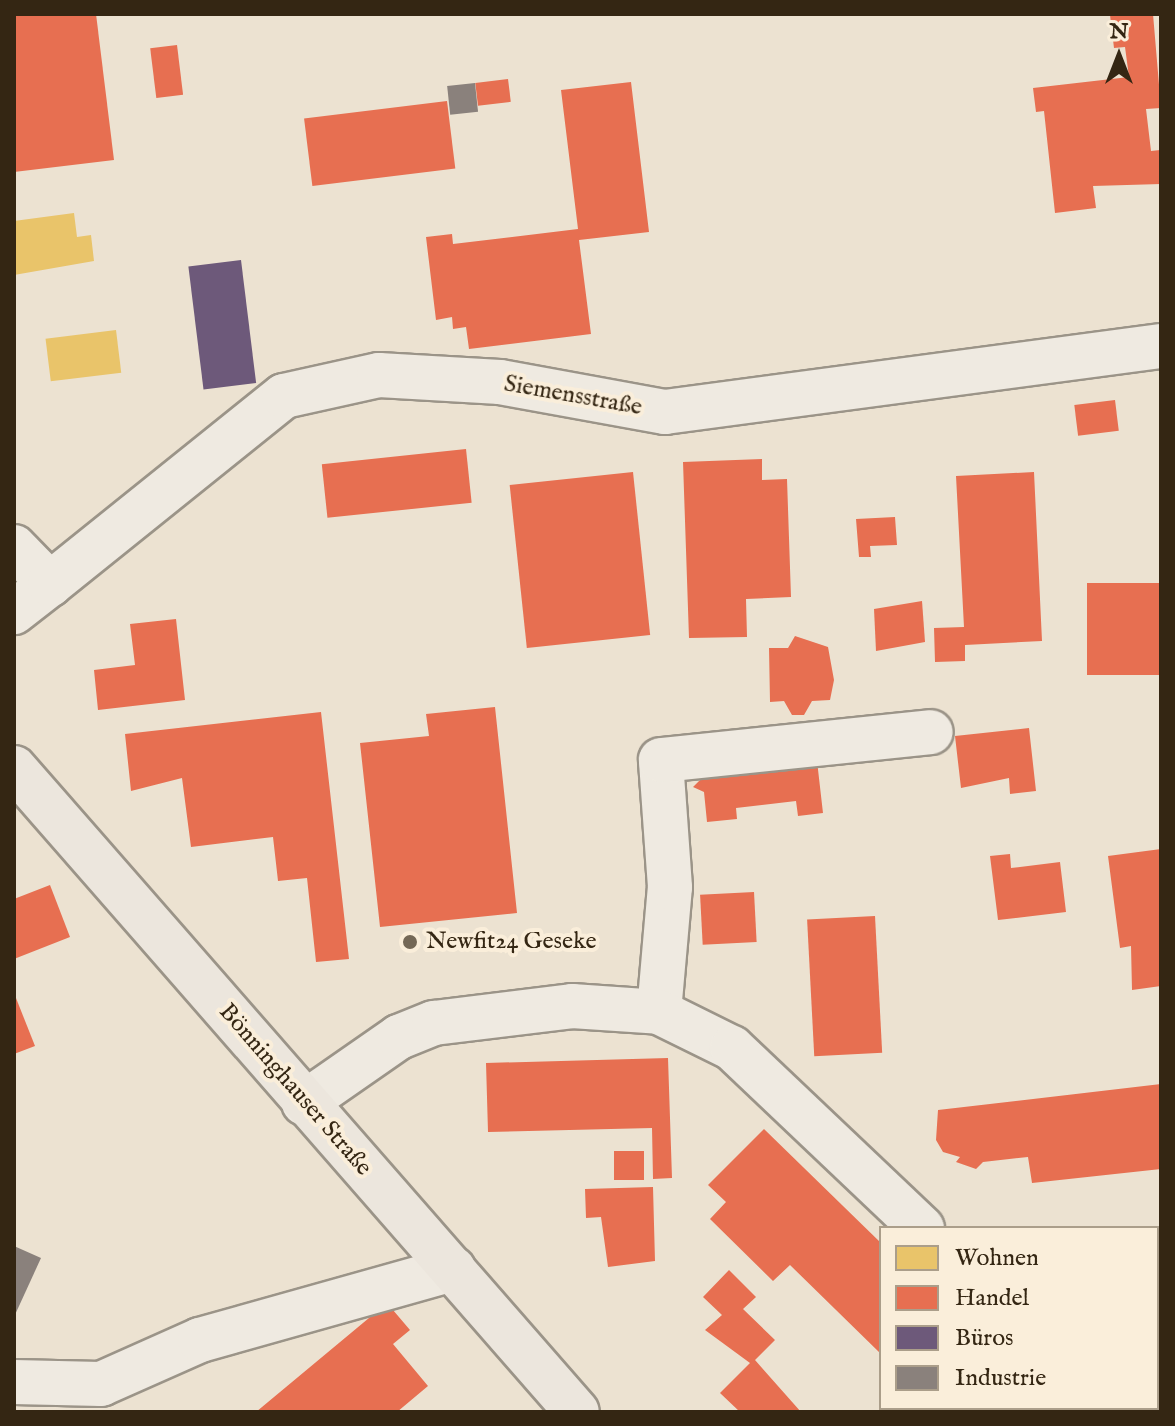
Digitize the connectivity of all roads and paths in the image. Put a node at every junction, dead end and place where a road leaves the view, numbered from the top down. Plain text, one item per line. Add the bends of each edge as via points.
1 (1161, 346) edge
2 (14, 547) edge
3 (50, 584) junction
4 (14, 612) edge
5 (931, 732) dead end
6 (14, 768) edge
7 (659, 1012) junction
8 (304, 1103) junction
9 (920, 1226) edge
10 (453, 1269) junction
11 (14, 1382) edge
12 (577, 1412) edge

1 - 3 street, Siemensstraße via 665,412 500,382 379,375 284,396
2 - 3 street
3 - 4 street, Siemensstraße
5 - 7 street via 661,760 670,887
6 - 8 main road, Bönninghauser Straße
7 - 8 street via 572,1006 434,1023 399,1037
7 - 9 street via 732,1048
8 - 10 main road, Bönninghauser Straße
10 - 11 street via 200,1340 101,1384
10 - 12 main road, Bönninghauser Straße

